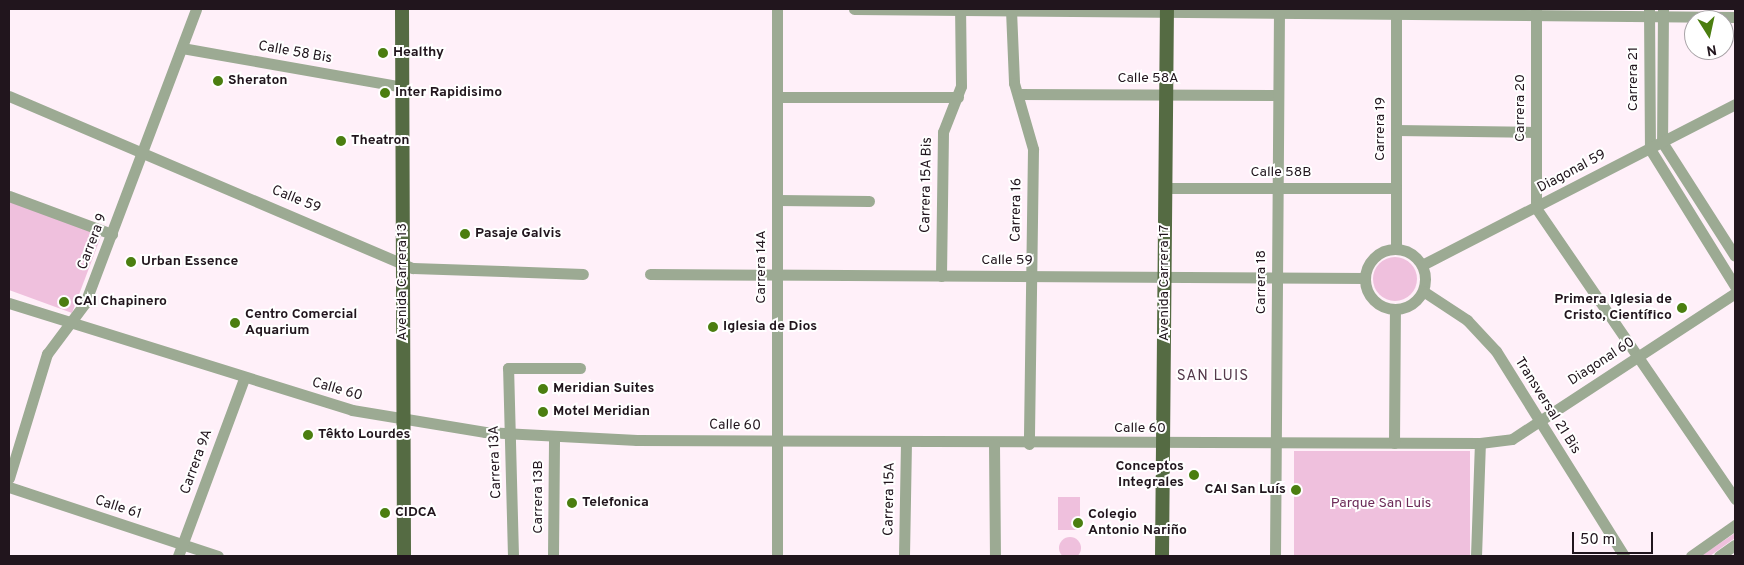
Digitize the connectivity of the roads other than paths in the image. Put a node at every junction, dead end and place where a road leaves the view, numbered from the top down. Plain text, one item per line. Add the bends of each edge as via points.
1 (196, 9) edge
2 (402, 9) edge
3 (777, 9) edge
4 (854, 9) edge
5 (904, 9) edge
6 (960, 9) edge
7 (984, 9) edge
8 (1011, 10) edge
9 (1073, 10) edge
10 (1167, 10) edge
11 (1279, 10) edge
12 (1396, 11) edge
13 (1536, 11) edge
14 (1649, 12) edge
15 (1663, 12) edge
16 (1735, 17) edge
17 (182, 48) junction
18 (403, 87) junction
19 (1018, 94) junction
20 (1166, 94) junction
21 (1278, 95) junction
22 (9, 96) edge
23 (778, 97) junction
24 (958, 97) junction
25 (1735, 104) edge
26 (1396, 130) junction
27 (1536, 132) junction
28 (1662, 142) junction
29 (1650, 149) junction
30 (143, 153) junction
31 (1166, 188) junction
32 (1278, 188) junction
33 (1396, 188) junction
34 (9, 196) edge
35 (778, 200) junction
36 (869, 202) dead end
37 (1536, 208) junction
38 (112, 234) junction
39 (1396, 248) junction
40 (1735, 256) edge
41 (403, 264) junction
42 (1422, 265) junction
43 (583, 274) dead end
44 (650, 274) dead end
45 (777, 275) junction
46 (941, 276) junction
47 (1030, 276) junction
48 (1165, 277) junction
49 (1277, 278) junction
50 (1364, 278) junction
51 (1735, 286) edge
52 (1423, 291) junction
53 (1735, 293) edge
54 (9, 303) edge
55 (1395, 309) junction
56 (70, 325) junction
57 (1639, 356) junction
58 (580, 368) dead end
59 (244, 379) junction
60 (1539, 421) junction
61 (404, 422) junction
62 (510, 435) junction
63 (554, 438) junction
64 (776, 441) junction
65 (906, 443) junction
66 (1276, 443) junction
67 (1394, 443) junction
68 (1480, 443) junction
69 (994, 444) junction
70 (1029, 444) junction
71 (1164, 444) junction
72 (9, 478) edge
73 (9, 487) edge
74 (1735, 499) edge
75 (1735, 525) edge
76 (182, 545) junction
77 (1735, 545) edge
78 (178, 556) edge
79 (218, 556) edge
80 (404, 556) edge
81 (513, 556) edge
82 (553, 556) edge
83 (777, 556) edge
84 (904, 556) edge
85 (995, 556) edge
86 (1162, 556) edge
87 (1275, 556) edge
88 (1476, 556) edge
89 (1624, 556) edge
90 (1691, 556) edge
91 (1719, 556) edge

1 - 17 street, Carrera 9
2 - 18 main road, Avenida Carrera 13
3 - 23 street, Carrera 14A
4 - 5 street
5 - 6 street
6 - 7 street
6 - 24 street, Carrera 15A Bis
7 - 8 street
8 - 9 street
8 - 19 street, Carrera 16
9 - 10 street
10 - 11 street
10 - 20 main road, Avenida Carrera 17
11 - 12 street
11 - 21 street, Carrera 18
12 - 13 street
12 - 26 street, Carrera 19
13 - 14 street
13 - 27 street, Carrera 20
14 - 15 street
14 - 29 street, Carrera 21
15 - 16 street
15 - 28 street, Carrera 21
17 - 18 street, Calle 58 Bis
17 - 30 street, Carrera 9
18 - 41 main road, Avenida Carrera 13
19 - 20 street, Calle 58A
19 - 47 street, Carrera 16 via 1033,149
20 - 21 street, Calle 58A
20 - 31 main road, Avenida Carrera 17
21 - 32 street, Carrera 18
22 - 30 street, Calle 59
23 - 24 street
23 - 35 street, Carrera 14A
24 - 46 street, Carrera 15A Bis via 942,132
25 - 28 street, Diagonal 59
26 - 27 street
26 - 33 street, Carrera 19
27 - 37 street, Carrera 20
28 - 29 street, Diagonal 59
28 - 40 street
29 - 37 street, Diagonal 59
29 - 51 street
30 - 38 street, Carrera 9
30 - 41 street, Calle 59
31 - 32 street, Calle 58B
31 - 48 main road, Avenida Carrera 17
32 - 33 street, Calle 58B
32 - 49 street, Carrera 18
33 - 39 street, Carrera 19
34 - 38 street
35 - 36 street
35 - 45 street, Carrera 14A
37 - 42 street, Diagonal 59
37 - 57 street
38 - 56 street, Carrera 9 via 85,303
39 - 42 street via 1412,253
39 - 50 street via 1377,255
41 - 43 street, Calle 59 via 437,271
41 - 61 main road, Avenida Carrera 13
42 - 52 street
44 - 45 street, Calle 59
45 - 46 street, Calle 59
45 - 64 street, Carrera 14A
46 - 47 street, Calle 59
47 - 48 street, Calle 59
47 - 70 street, Carrera 16
48 - 49 street, Calle 59
48 - 71 main road, Avenida Carrera 17
49 - 50 street, Calle 59
49 - 66 street, Carrera 18
50 - 55 street via 1371,298
52 - 55 street via 1415,302
52 - 60 street, Transversal 21 Bis via 1482,334
53 - 57 street, Diagonal 60
54 - 56 street, Calle 60
55 - 67 street
56 - 59 street, Calle 60
56 - 72 street, Carrera 9 via 47,354
57 - 60 street, Diagonal 60
57 - 74 street
58 - 62 street, Carrera 13A via 508,368
59 - 61 street, Calle 60
59 - 76 street, Carrera 9A
60 - 68 street, Diagonal 60 via 1507,441
60 - 89 street, Transversal 21 Bis
61 - 62 street, Calle 60
61 - 80 main road, Avenida Carrera 13
62 - 63 street, Calle 60
62 - 81 street, Carrera 13A
63 - 64 street, Calle 60
63 - 82 street, Carrera 13B
64 - 65 street, Calle 60
64 - 83 street, Carrera 14A
65 - 69 street, Calle 60
65 - 84 street, Carrera 15A
66 - 67 street, Calle 60
66 - 71 street, Calle 60
66 - 87 street, Carrera 18
67 - 68 street, Calle 60
68 - 88 street
69 - 70 street, Calle 60
69 - 85 street
70 - 71 street, Calle 60
71 - 86 main road, Avenida Carrera 17
73 - 76 street, Calle 61
75 - 90 street
76 - 78 street, Carrera 9A
76 - 79 street, Calle 61
77 - 91 street

